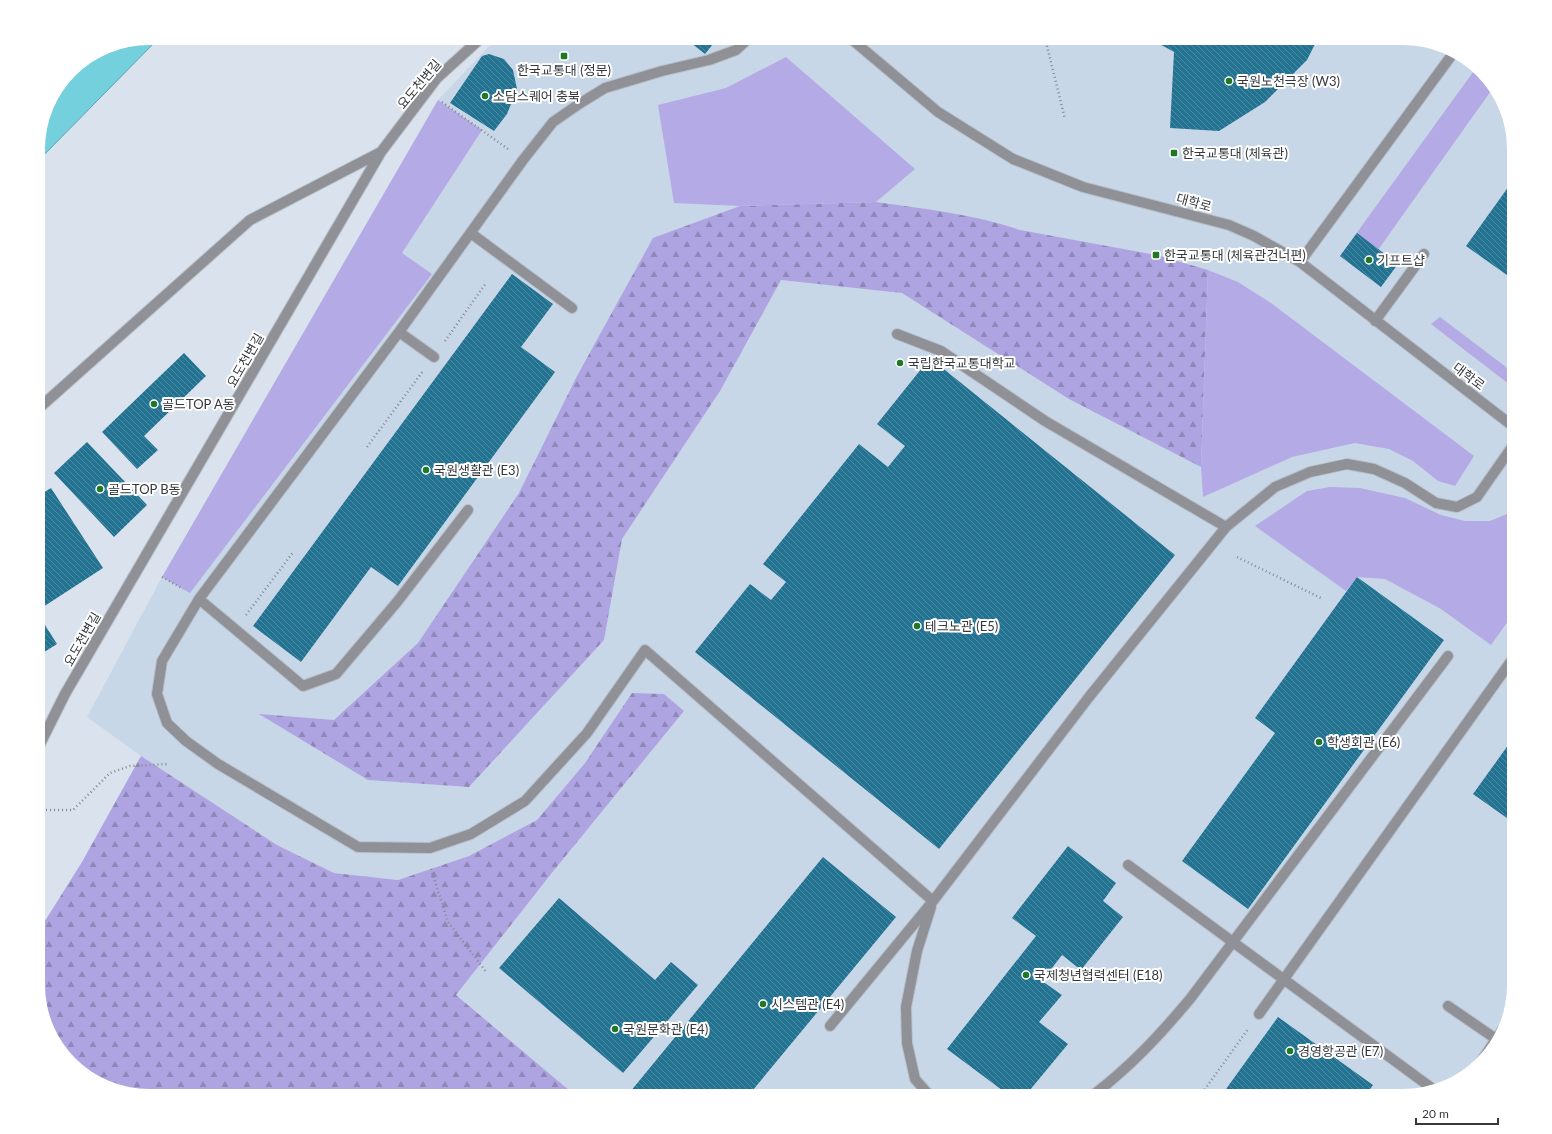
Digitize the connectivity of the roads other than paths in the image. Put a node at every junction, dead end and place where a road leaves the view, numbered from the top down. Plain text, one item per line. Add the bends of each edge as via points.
1 (473, 45) edge
2 (741, 45) edge
3 (858, 45) edge
4 (1451, 57) edge
5 (381, 152) junction
6 (472, 234) junction
7 (1424, 254) dead end
8 (1300, 262) junction
9 (572, 308) dead end
10 (1375, 321) junction
11 (399, 332) junction
12 (897, 334) dead end
13 (434, 357) road end
14 (45, 403) edge
15 (1507, 422) edge
16 (1507, 454) edge
17 (468, 510) dead end
18 (1226, 527) junction
19 (199, 599) junction
20 (1448, 656) dead end
21 (1507, 668) edge
22 (45, 734) edge
23 (1128, 865) dead end
24 (933, 901) junction
25 (1233, 942) junction
26 (1284, 979) junction
27 (1448, 1006) dead end
28 (1259, 1014) road end
29 (830, 1026) dead end
30 (1493, 1037) edge
31 (1428, 1085) edge
32 (924, 1089) edge
33 (1101, 1089) edge

1 - 5 street, 요도천변길 via 437,78
2 - 6 street via 736,50 709,60 605,88 553,122 523,160
3 - 8 street, 대학로 via 938,112 1013,160 1083,187 1229,225
4 - 8 street
5 - 14 street, 요도천변길 via 250,220
5 - 22 street, 요도천변길 via 69,688
6 - 9 street
6 - 11 street
7 - 10 street
8 - 10 street, 대학로
10 - 15 street, 대학로
11 - 13 street
11 - 19 street
12 - 18 street via 941,351 1045,421
16 - 18 street via 1477,497 1457,507 1436,503 1405,483 1374,469 1347,464 1310,472 1275,487
17 - 19 street via 397,602 336,674 303,686
18 - 24 street via 1089,697
19 - 24 street via 162,661 158,694 167,723 186,741 218,764 358,847 430,848 471,834 525,801 587,733 645,650
20 - 25 street
21 - 26 street
23 - 25 street
24 - 29 street
24 - 32 street via 917,951 906,1007 906,1043 915,1079
25 - 26 street
25 - 33 street via 1154,1041 1123,1072
26 - 28 street
26 - 31 street
27 - 30 street

